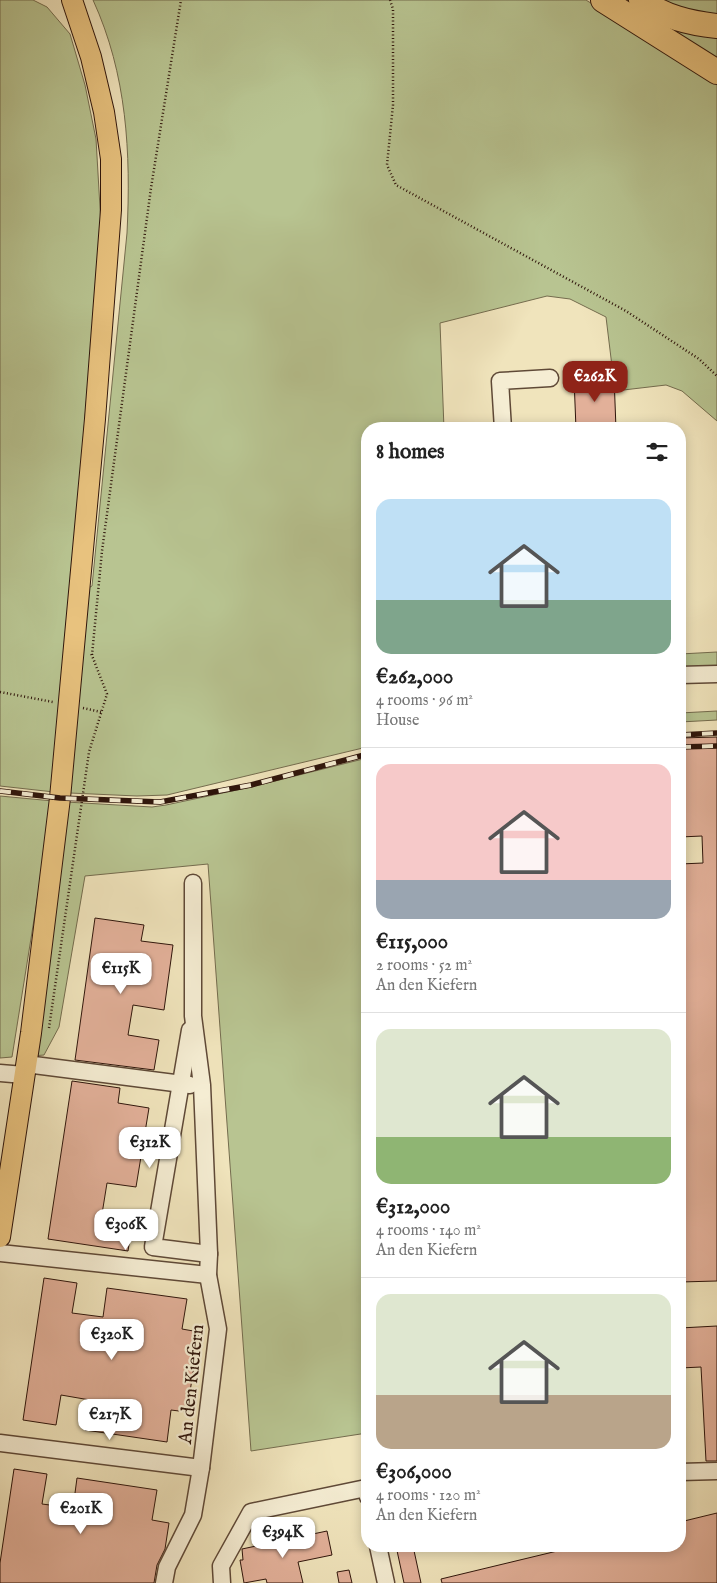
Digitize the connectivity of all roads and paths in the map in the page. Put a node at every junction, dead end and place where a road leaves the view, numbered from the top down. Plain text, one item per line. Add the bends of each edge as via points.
1 (72, 0) edge
2 (181, 0) edge
3 (390, 0) edge
4 (603, 0) edge
5 (641, 0) edge
6 (717, 26) edge
7 (717, 72) edge
8 (717, 376) edge
9 (550, 378) dead end
10 (503, 422) edge
11 (717, 674) edge
12 (686, 675) edge
13 (0, 692) edge
14 (67, 705) junction
15 (101, 712) junction
16 (193, 883) dead end
17 (193, 1016) junction
18 (31, 1033) junction
19 (25, 1069) junction
20 (0, 1073) edge
21 (180, 1084) junction
22 (202, 1085) junction
23 (0, 1237) edge
24 (0, 1254) edge
25 (209, 1254) junction
26 (208, 1275) junction
27 (7, 1444) edge
28 (201, 1468) junction
29 (717, 1470) edge
30 (686, 1472) edge
31 (361, 1489) edge
32 (379, 1552) edge
33 (164, 1583) edge
34 (222, 1583) edge
35 (386, 1583) edge

1 - 14 main road via 104,112 111,159 111,210 95,419
2 - 15 path via 151,188 102,551 92,656 107,694
3 - 8 path via 393,9 393,105 387,165 396,185 626,310 699,359
4 - 7 highway
5 - 6 highway via 677,19
9 - 10 street via 500,381
11 - 12 street
13 - 14 path
14 - 15 path
14 - 18 main road via 60,798
15 - 18 path via 89,752 50,1027
16 - 17 street, An den Kiefern
17 - 21 street, An den Kiefern
17 - 22 street, An den Kiefern
18 - 19 main road
19 - 20 street
19 - 21 street
19 - 23 main road
21 - 22 street
21 - 25 street, An den Kiefern via 153,1247
22 - 25 street, An den Kiefern
24 - 26 street
25 - 26 street, An den Kiefern
26 - 28 street, An den Kiefern via 218,1329
27 - 28 street, An den Kiefern
28 - 33 street, An den Kiefern via 193,1515 167,1568
29 - 30 street
31 - 34 street via 251,1512 221,1566
32 - 35 street

